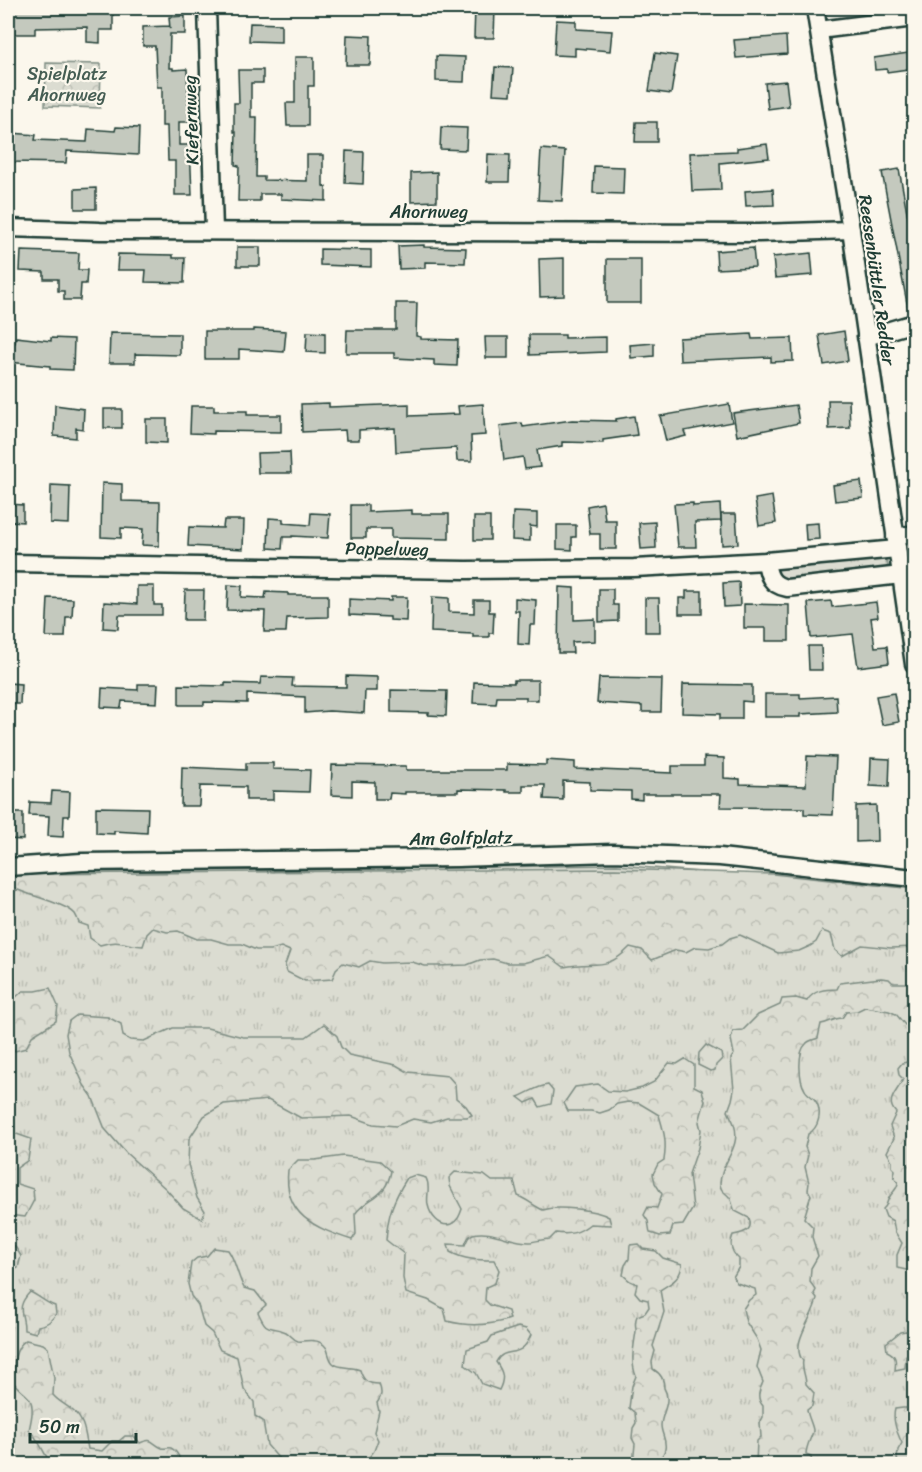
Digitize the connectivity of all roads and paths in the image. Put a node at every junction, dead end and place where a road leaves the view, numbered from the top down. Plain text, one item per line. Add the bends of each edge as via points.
1 (207, 8) edge
2 (815, 8) edge
3 (915, 18) edge
4 (819, 30) junction
5 (8, 228) edge
6 (851, 230) junction
7 (214, 231) junction
8 (915, 323) edge
9 (866, 338) junction
10 (915, 534) edge
11 (896, 543) junction
12 (766, 561) junction
13 (8, 563) edge
14 (901, 575) junction
15 (915, 664) edge
16 (8, 867) edge
17 (915, 878) edge

1 - 7 street, Kiefernweg
2 - 4 street, Reesenbüttler Redder
3 - 4 street
4 - 6 street, Reesenbüttler Redder
5 - 7 street, Ahornweg
6 - 7 street, Ahornweg
6 - 9 street, Reesenbüttler Redder
8 - 9 street
9 - 11 street, Reesenbüttler Redder
10 - 11 street, Pappelweg
11 - 12 street, Pappelweg
11 - 14 street, Reesenbüttler Redder
12 - 13 street, Pappelweg via 466,570
12 - 14 street via 772,581 787,588
14 - 15 street, Reesenbüttler Redder
16 - 17 street, Am Golfplatz via 81,862 614,853 720,858

